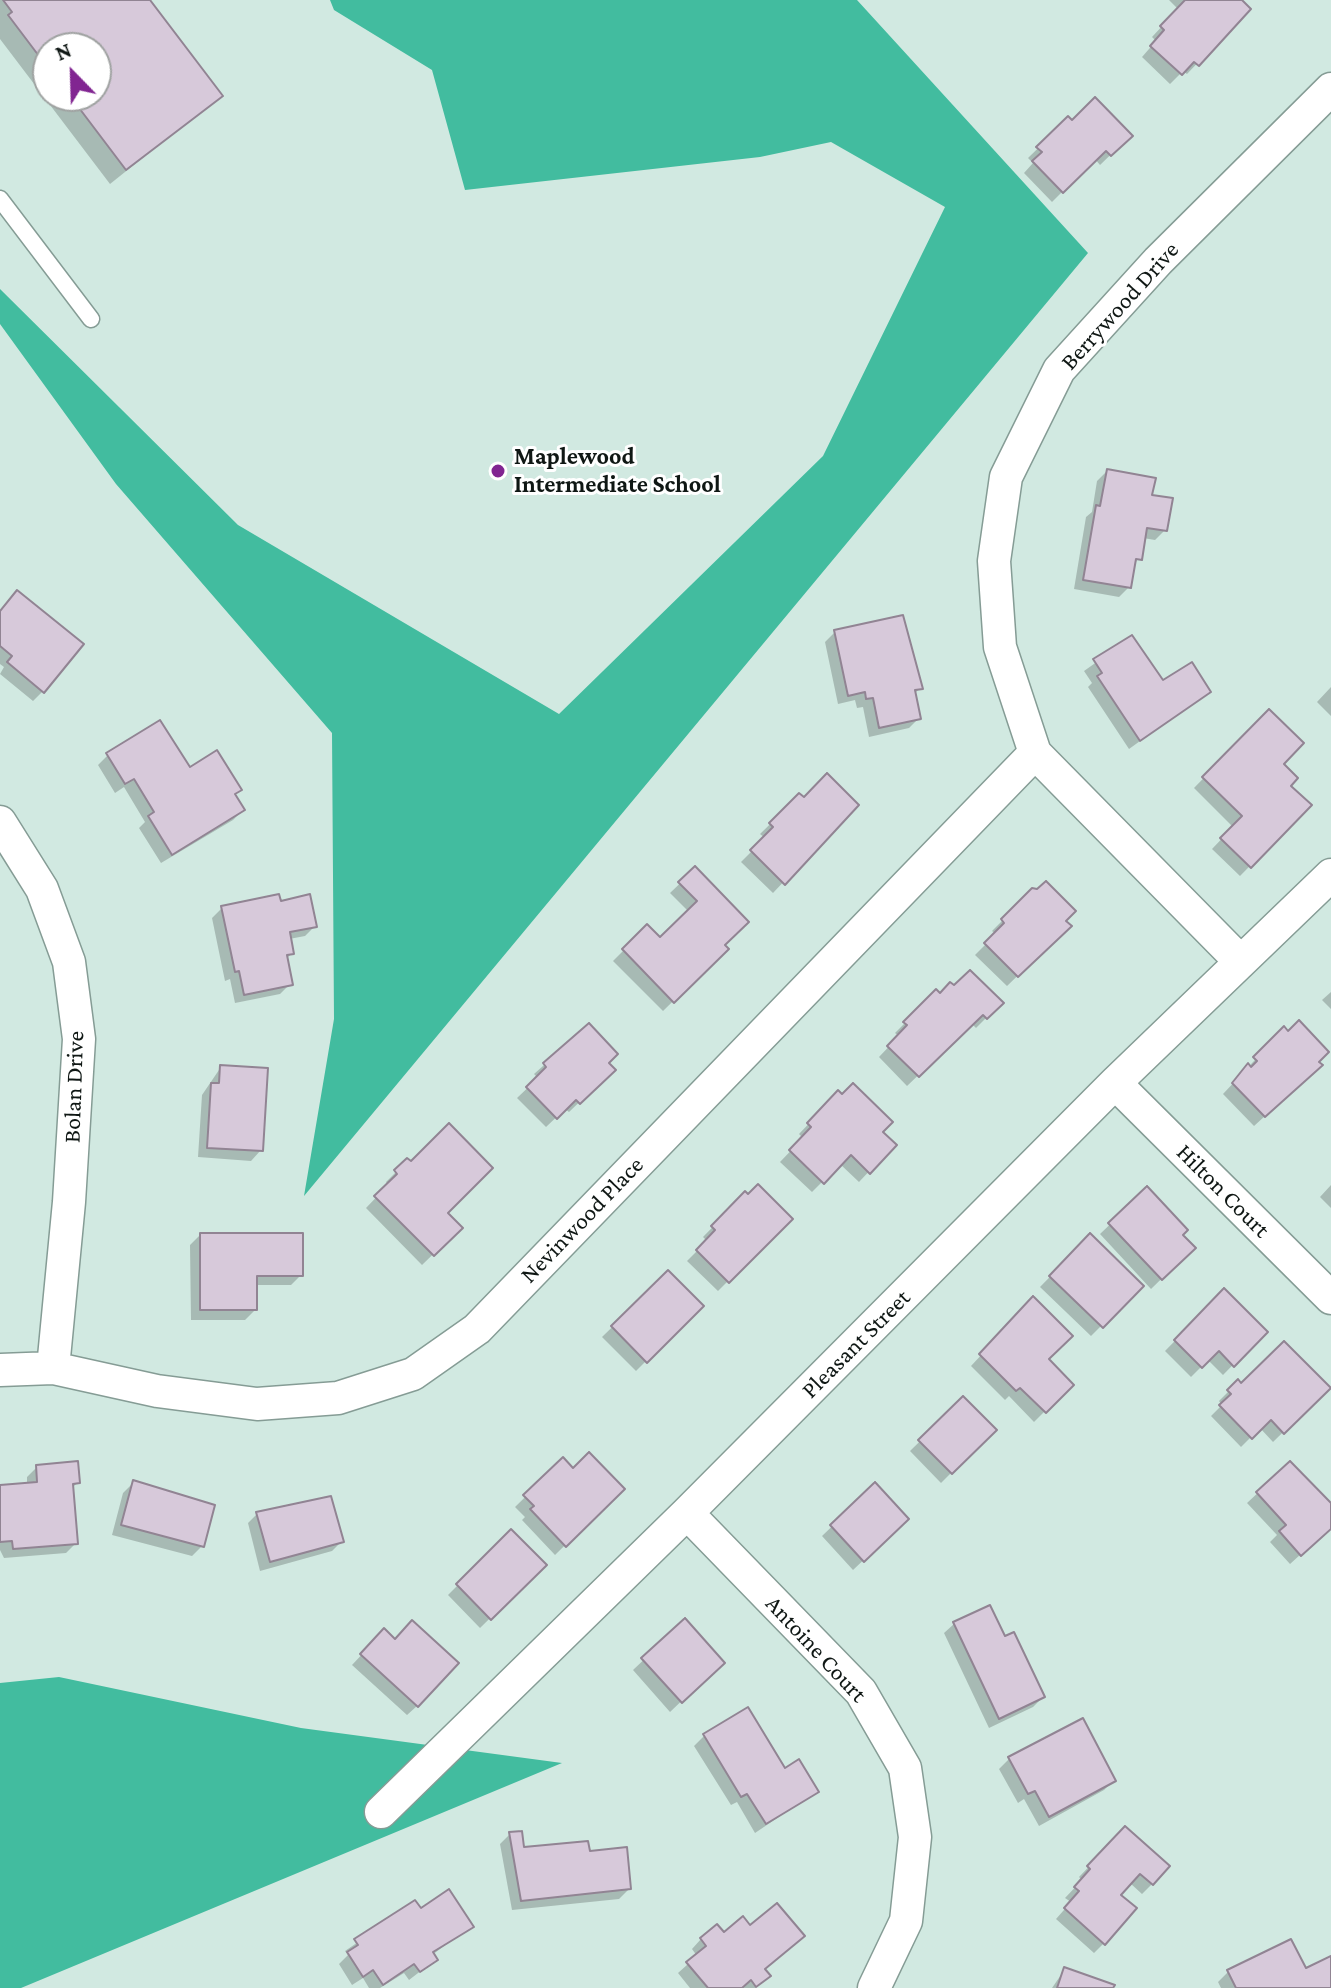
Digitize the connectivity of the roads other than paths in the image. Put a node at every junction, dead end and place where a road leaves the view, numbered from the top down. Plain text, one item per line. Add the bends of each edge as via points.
1 (1331, 89) edge
2 (0, 199) edge
3 (91, 319) dead end
4 (1035, 753) junction
5 (0, 822) edge
6 (1331, 875) edge
7 (1240, 961) junction
8 (1115, 1083) junction
9 (1331, 1298) edge
10 (53, 1368) junction
11 (0, 1370) edge
12 (687, 1513) junction
13 (381, 1812) dead end
14 (874, 1988) edge

1 - 4 street, Berrywood Drive via 1158,261 1059,370 1006,477 994,561 1000,647
2 - 3 lane
4 - 7 street, Berrywood Drive
4 - 10 street, Nevinwood Place via 477,1329 413,1374 338,1398 257,1404 157,1391
5 - 10 street, Bolan Drive via 42,889 69,962 79,1039
6 - 7 street, Pleasant Street
7 - 8 street, Pleasant Street
8 - 9 street, Hilton Court
8 - 12 street, Pleasant Street
10 - 11 street, Nevinwood Place
12 - 13 street, Pleasant Street
12 - 14 street, Antoine Court via 861,1692 905,1768 915,1837 906,1921

